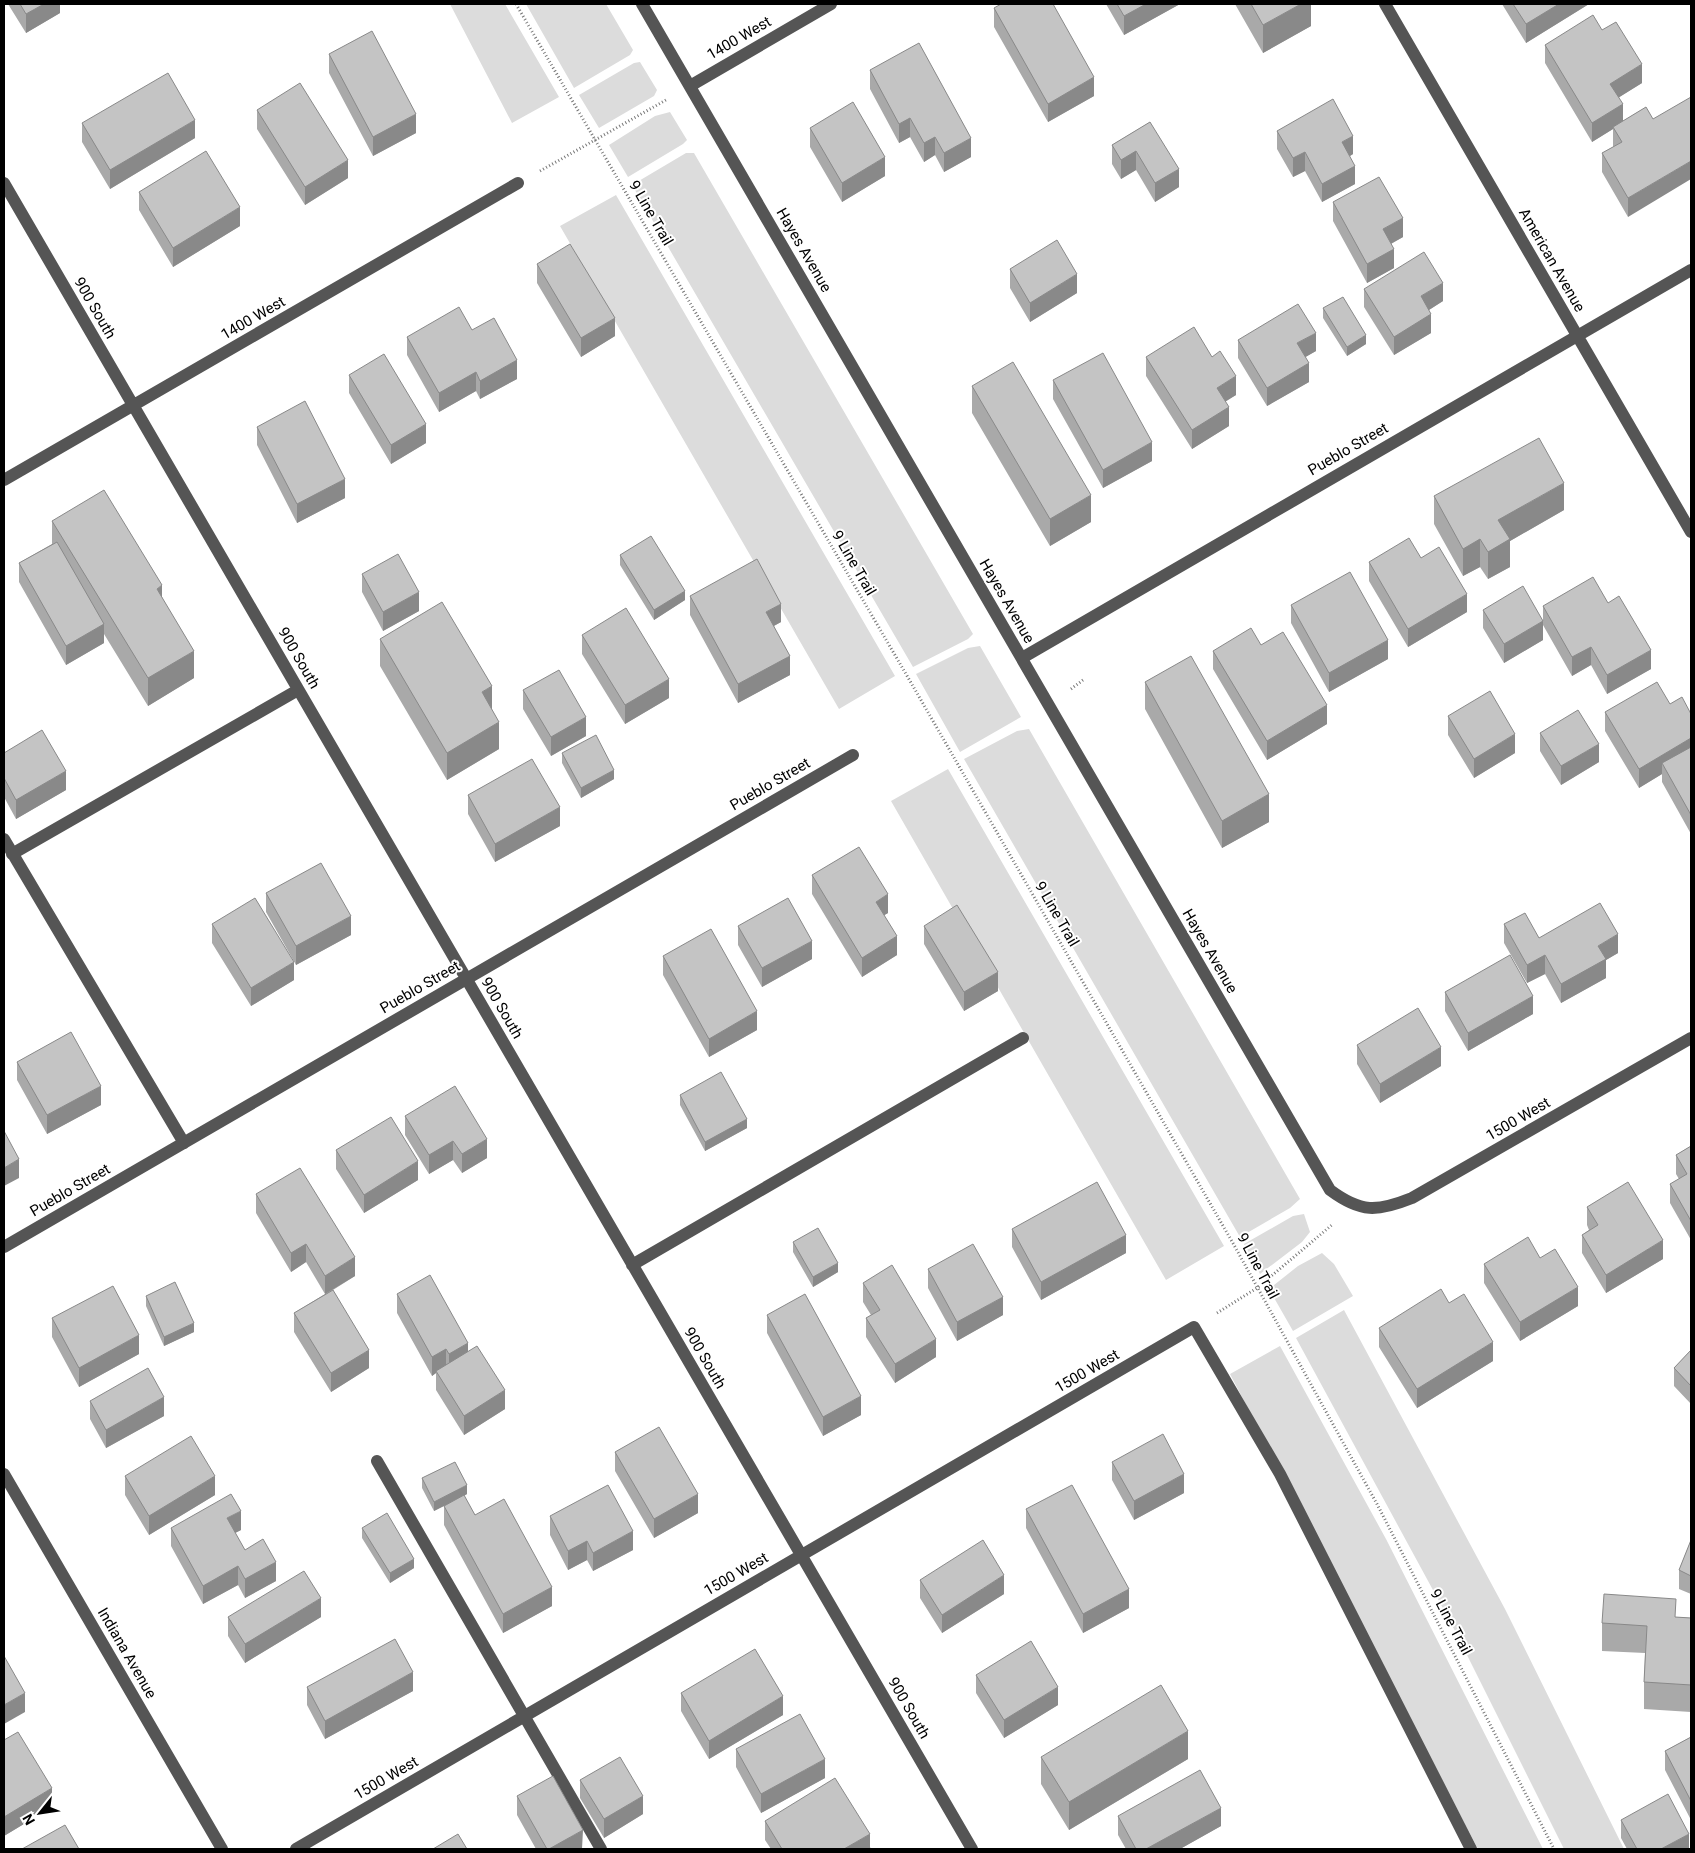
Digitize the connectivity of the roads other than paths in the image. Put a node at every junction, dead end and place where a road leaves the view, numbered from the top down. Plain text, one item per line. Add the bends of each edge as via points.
1 (642, 4) edge
2 (831, 4) edge
3 (1385, 4) edge
4 (690, 86) junction
5 (4, 183) edge
6 (518, 183) road end
7 (1691, 270) edge
8 (1577, 335) junction
9 (133, 406) junction
10 (4, 480) edge
11 (1691, 532) edge
12 (1022, 658) junction
13 (298, 690) junction
14 (853, 755) dead end
15 (4, 839) edge
16 (12, 854) junction
17 (466, 979) junction
18 (1023, 1038) dead end
19 (1691, 1038) edge
20 (184, 1143) junction
21 (1354, 1206) joint
22 (4, 1247) edge
23 (632, 1265) junction
24 (377, 1461) dead end
25 (4, 1474) edge
26 (801, 1556) junction
27 (524, 1717) junction
28 (222, 1849) edge
29 (296, 1849) edge
30 (601, 1849) edge
31 (972, 1849) edge
32 (1471, 1849) edge

1 - 4 street, Hayes Avenue
2 - 4 street, 1400 West
3 - 8 street, American Avenue
4 - 12 street, Hayes Avenue
5 - 9 street, 900 South
6 - 9 street, 1400 West
7 - 8 street, Pueblo Street
8 - 11 street, American Avenue
8 - 12 street, Pueblo Street
9 - 10 street, 1400 West
9 - 13 street, 900 South
12 - 21 street, Hayes Avenue via 1330,1190
13 - 16 street
13 - 17 street, 900 South
14 - 17 street, Pueblo Street
15 - 16 street
16 - 20 street
17 - 20 street, Pueblo Street
17 - 23 street, 900 South
18 - 23 street
19 - 21 street, 1500 West via 1412,1198 1374,1208
20 - 22 street, Pueblo Street
23 - 26 street, 900 South
24 - 27 street
25 - 28 street, Indiana Avenue
26 - 27 street, 1500 West
26 - 31 street, 900 South
26 - 32 street, 1500 West via 1194,1327 1280,1474
27 - 29 street, 1500 West
27 - 30 street

